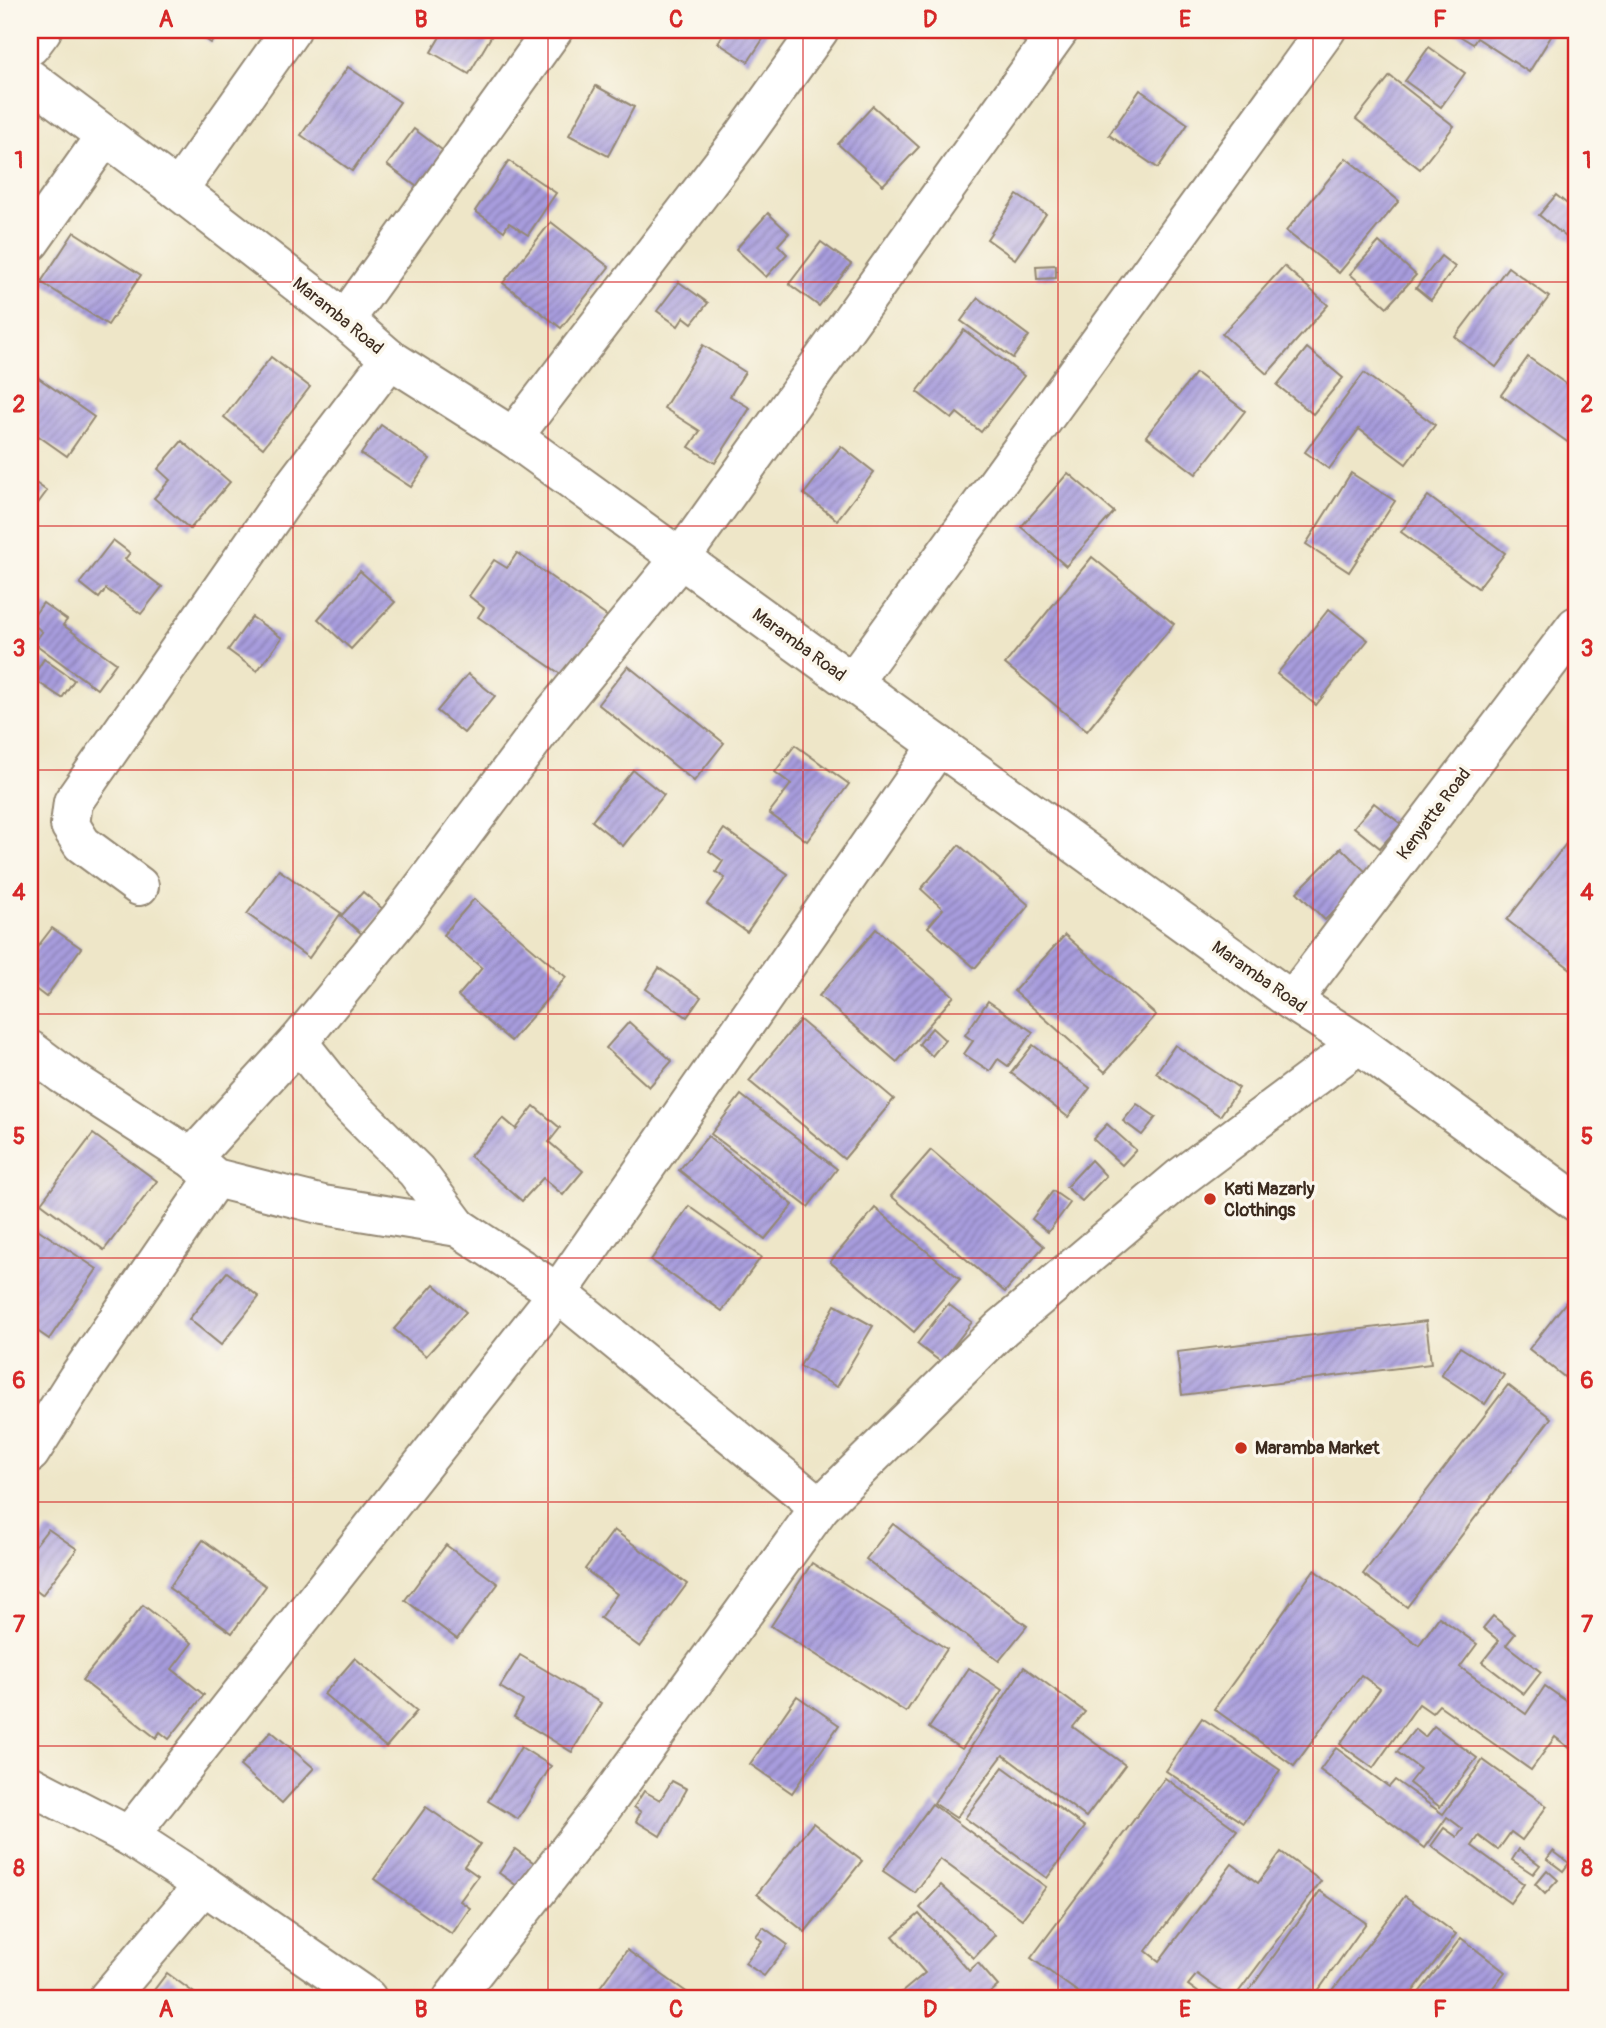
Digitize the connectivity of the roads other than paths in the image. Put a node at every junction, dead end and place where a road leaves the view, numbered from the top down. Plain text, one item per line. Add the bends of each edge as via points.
1 (42, 30) edge
2 (291, 30) edge
3 (553, 30) edge
4 (819, 30) edge
5 (1059, 30) edge
6 (1326, 30) edge
7 (30, 46) edge
8 (30, 79) edge
9 (106, 136) junction
10 (178, 190) junction
11 (30, 242) edge
12 (345, 320) junction
13 (390, 359) junction
14 (513, 437) junction
15 (680, 559) junction
16 (1576, 626) edge
17 (852, 683) junction
18 (939, 744) junction
19 (139, 887) dead end
20 (1292, 1002) junction
21 (298, 1042) junction
22 (1359, 1044) junction
23 (30, 1050) edge
24 (204, 1168) junction
25 (1576, 1202) edge
26 (458, 1227) junction
27 (558, 1293) junction
28 (30, 1452) edge
29 (820, 1507) junction
30 (30, 1784) edge
31 (129, 1836) junction
32 (204, 1885) junction
33 (108, 1998) edge
34 (368, 1998) edge
35 (453, 1998) edge

1 - 7 street
2 - 10 street
3 - 12 street
4 - 14 street
5 - 15 street
6 - 17 street
8 - 9 street, Maramba Road
9 - 10 street, Maramba Road
9 - 11 street
10 - 12 street, Maramba Road
12 - 13 street, Maramba Road
13 - 14 street, Maramba Road
13 - 19 street via 295,484 73,803 71,825 82,844
14 - 15 street, Maramba Road
15 - 17 street, Maramba Road
15 - 21 street via 551,716 400,918
16 - 20 street, Kenyatte Road
17 - 18 street, Maramba Road
18 - 20 street, Maramba Road
18 - 27 street
20 - 22 street, Maramba Road
21 - 24 street
21 - 26 street via 341,1096 416,1171
22 - 25 street, Maramba Road
22 - 29 street via 1180,1178 1002,1328
23 - 24 street
24 - 26 street via 323,1205
24 - 28 street
26 - 27 street
27 - 29 street
27 - 31 street
29 - 35 street via 602,1808
30 - 31 street
31 - 32 street
32 - 33 street
32 - 34 street

